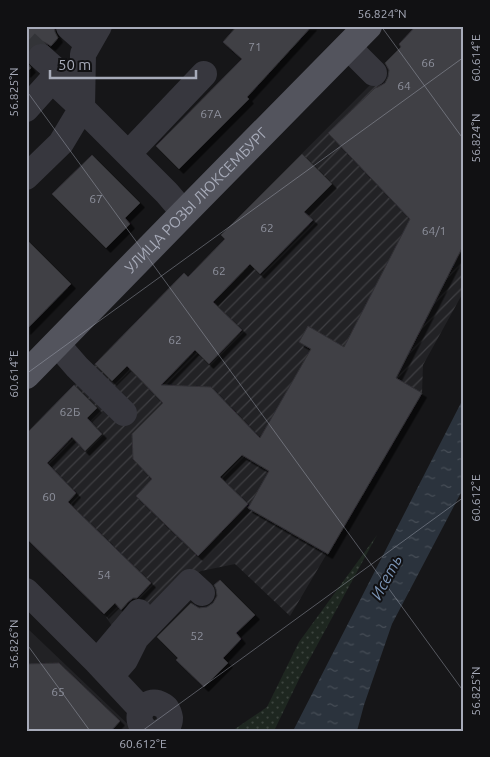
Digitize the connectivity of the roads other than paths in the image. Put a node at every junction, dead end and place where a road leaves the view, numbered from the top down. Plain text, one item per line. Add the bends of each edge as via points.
1 (368, 26) edge
2 (69, 27) edge
3 (94, 35) edge
4 (348, 47) junction
5 (41, 56) tunnel mouth
6 (374, 73) dead end
7 (204, 74) dead end
8 (52, 80) junction
9 (82, 108) junction
10 (26, 109) edge
11 (128, 154) junction
12 (26, 178) edge
13 (184, 212) junction
14 (56, 344) junction
15 (26, 376) edge
16 (124, 413) dead end
17 (26, 591) edge
18 (156, 592) dead end
19 (202, 593) dead end
20 (104, 669) junction
21 (146, 726) edge

1 - 4 main road, УЛИЦА РОЗЫ ЛЮКСЕМБУРГ
2 - 3 street
3 - 9 street via 83,54
4 - 6 street
4 - 13 main road, УЛИЦА РОЗЫ ЛЮКСЕМБУРГ
5 - 8 street via 59,73
7 - 11 street
8 - 9 street
8 - 10 street
9 - 11 street
9 - 12 street via 61,143
11 - 13 street
13 - 14 main road, УЛИЦА РОЗЫ ЛЮКСЕМБУРГ
14 - 15 main road, УЛИЦА РОЗЫ ЛЮКСЕМБУРГ
14 - 16 street
17 - 20 street
18 - 20 street
19 - 20 street via 190,582 136,638 125,660
20 - 21 street

